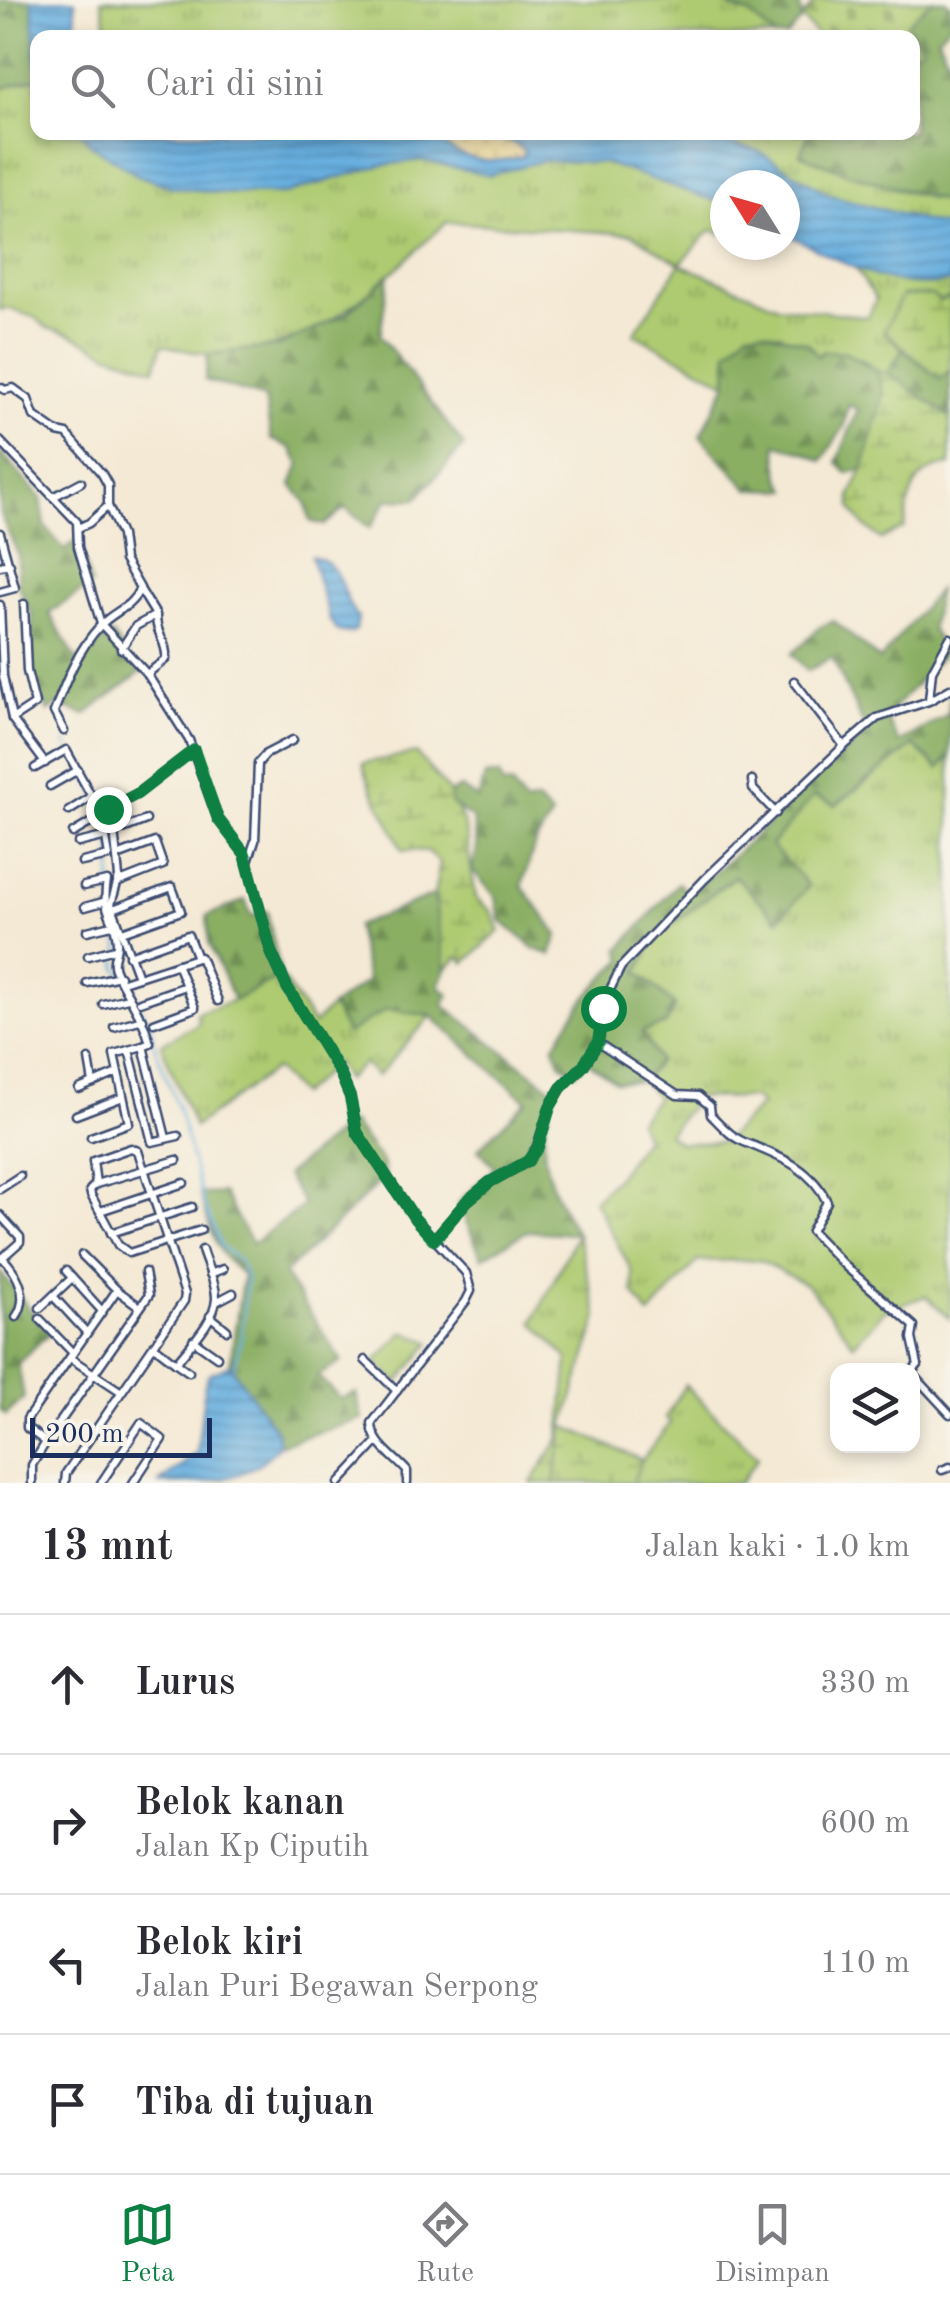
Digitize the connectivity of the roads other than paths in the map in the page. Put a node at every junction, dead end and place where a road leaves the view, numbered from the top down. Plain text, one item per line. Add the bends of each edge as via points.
1 (3, 388) edge
2 (0, 399) edge
3 (0, 441) edge
4 (80, 482) dead end
5 (53, 497) junction
6 (108, 506) junction
7 (78, 528) junction
8 (1, 538) edge
9 (10, 564) junction
10 (0, 566) edge
11 (140, 588) junction
12 (0, 592) edge
13 (0, 604) edge
14 (24, 604) dead end
15 (156, 615) junction
16 (101, 624) junction
17 (950, 638) edge
18 (121, 648) junction
19 (147, 674) junction
20 (794, 681) dead end
21 (950, 689) edge
22 (930, 701) junction
23 (12, 719) junction
24 (64, 731) dead end
25 (293, 740) dead end
26 (844, 746) junction
27 (194, 750) junction
28 (44, 762) junction
29 (34, 768) dead end
30 (78, 770) junction
31 (752, 780) dead end
32 (50, 786) dead end
33 (91, 797) junction
34 (68, 811) dead end
35 (105, 812) junction
36 (776, 813) junction
37 (146, 820) dead end
38 (73, 833) dead end
39 (111, 834) junction
40 (78, 842) dead end
41 (113, 856) junction
42 (82, 862) dead end
43 (248, 862) junction
44 (111, 882) junction
45 (84, 886) dead end
46 (104, 902) junction
47 (85, 907) dead end
48 (113, 909) junction
49 (112, 925) junction
50 (87, 931) dead end
51 (122, 932) junction
52 (116, 949) junction
53 (88, 956) dead end
54 (129, 956) junction
55 (196, 958) junction
56 (178, 964) junction
57 (138, 977) junction
58 (124, 980) junction
59 (87, 983) dead end
60 (186, 986) junction
61 (128, 998) junction
62 (218, 1000) dead end
63 (140, 1002) dead end
64 (103, 1004) dead end
65 (144, 1019) junction
66 (154, 1024) dead end
67 (114, 1026) dead end
68 (598, 1042) junction
69 (143, 1046) junction
70 (129, 1050) junction
71 (89, 1059) dead end
72 (118, 1074) junction
73 (93, 1083) junction
74 (79, 1088) dead end
75 (124, 1097) junction
76 (76, 1115) dead end
77 (91, 1136) dead end
78 (178, 1136) dead end
79 (166, 1138) junction
80 (177, 1160) dead end
81 (144, 1170) junction
82 (20, 1176) dead end
83 (184, 1183) dead end
84 (96, 1184) junction
85 (0, 1189) edge
86 (152, 1194) junction
87 (192, 1207) dead end
88 (100, 1211) junction
89 (0, 1215) edge
90 (159, 1216) junction
91 (201, 1230) dead end
92 (111, 1233) junction
93 (168, 1240) junction
94 (434, 1240) junction
95 (202, 1250) dead end
96 (82, 1255) dead end
97 (2, 1259) edge
98 (223, 1269) dead end
99 (66, 1271) dead end
100 (145, 1272) dead end
101 (210, 1274) junction
102 (72, 1278) junction
103 (118, 1290) junction
104 (233, 1293) dead end
105 (53, 1296) junction
106 (216, 1302) junction
107 (140, 1307) junction
108 (40, 1308) dead end
109 (102, 1311) junction
110 (210, 1316) junction
111 (16, 1317) dead end
112 (40, 1318) dead end
113 (226, 1330) dead end
114 (87, 1333) junction
115 (193, 1340) junction
116 (154, 1346) junction
117 (71, 1356) junction
118 (217, 1358) dead end
119 (364, 1360) dead end
120 (176, 1363) junction
121 (918, 1363) edge
122 (190, 1372) dead end
123 (93, 1374) junction
124 (920, 1381) edge
125 (120, 1391) junction
126 (397, 1391) junction
127 (950, 1414) edge
128 (46, 1442) junction
129 (377, 1442) junction
130 (32, 1483) edge
131 (66, 1483) edge
132 (101, 1483) edge
133 (132, 1483) edge
134 (339, 1483) edge
135 (407, 1483) edge

1 - 2 street
1 - 6 street via 13,388 28,399 34,416 67,434 102,474
3 - 5 street
4 - 5 street
5 - 7 street
6 - 7 street
6 - 11 street
7 - 16 street
8 - 9 street
9 - 10 street
9 - 12 street via 14,588
11 - 15 street
11 - 16 street via 124,610
13 - 23 street
14 - 23 street via 35,704
15 - 18 street via 136,626
15 - 19 street via 166,659
16 - 18 street
16 - 24 street via 54,712
17 - 22 street via 932,671
18 - 19 street
19 - 27 street
20 - 26 street
21 - 22 street
22 - 26 street via 877,718
23 - 28 street
25 - 43 street via 258,763
26 - 36 street
27 - 35 street
27 - 43 street via 218,819
28 - 29 street
28 - 30 street via 66,750
30 - 32 street
30 - 33 street
31 - 36 street
33 - 34 street
33 - 35 street
35 - 38 street
35 - 39 street
36 - 68 street via 621,968 607,996
37 - 39 street
39 - 40 street
39 - 41 street
41 - 42 street
41 - 44 street via 120,877
41 - 44 street via 155,842 163,864
43 - 94 street via 271,952 340,1073 357,1132
44 - 45 street
44 - 46 street
44 - 48 street
46 - 47 street
46 - 49 street
48 - 51 street
48 - 51 street via 172,887 180,911
49 - 50 street
49 - 52 street
51 - 54 street
52 - 53 street
52 - 58 street via 112,955
54 - 55 street via 188,934
54 - 57 street
55 - 56 street
55 - 62 street
56 - 57 street
56 - 60 street
57 - 58 street
58 - 59 street
58 - 61 street
60 - 63 street
60 - 66 street via 194,1008
61 - 64 street
61 - 65 street
65 - 67 street
65 - 69 street via 150,1043
68 - 94 street via 561,1088 528,1161 467,1201
68 - 121 street via 677,1095 698,1096 733,1136 793,1164 818,1186 826,1202 812,1230 914,1326
69 - 70 street
69 - 79 street
70 - 72 street via 114,1054
70 - 79 street via 152,1142
71 - 73 street
72 - 73 street
72 - 75 street
73 - 74 street
75 - 76 street
75 - 77 street via 130,1123
78 - 79 street
80 - 81 street
81 - 84 street
81 - 84 street via 131,1148 93,1161
81 - 86 street
82 - 85 street
83 - 86 street
84 - 88 street via 90,1190
86 - 88 street
86 - 90 street
87 - 90 street
88 - 92 street
89 - 97 street via 20,1242
90 - 92 street
90 - 93 street
91 - 93 street
92 - 93 street via 128,1253
93 - 116 street via 184,1302
94 - 126 street via 466,1273 471,1292
95 - 101 street
96 - 103 street
97 - 111 street via 20,1284 23,1304
98 - 101 street
99 - 102 street
100 - 107 street via 150,1289
101 - 106 street
102 - 105 street
102 - 109 street
103 - 107 street
103 - 109 street
104 - 106 street
105 - 108 street
105 - 114 street
106 - 110 street
107 - 123 street
109 - 114 street
110 - 113 street
110 - 115 street
112 - 117 street
114 - 117 street
115 - 118 street
115 - 120 street
116 - 120 street
116 - 125 street
117 - 123 street
117 - 128 street via 27,1419 27,1428
119 - 126 street
120 - 122 street
123 - 125 street
123 - 128 street
124 - 127 street
125 - 131 street via 66,1473
126 - 129 street via 372,1423
128 - 130 street via 32,1465
129 - 134 street
129 - 135 street via 404,1467
132 - 133 street via 141,1423 162,1440

